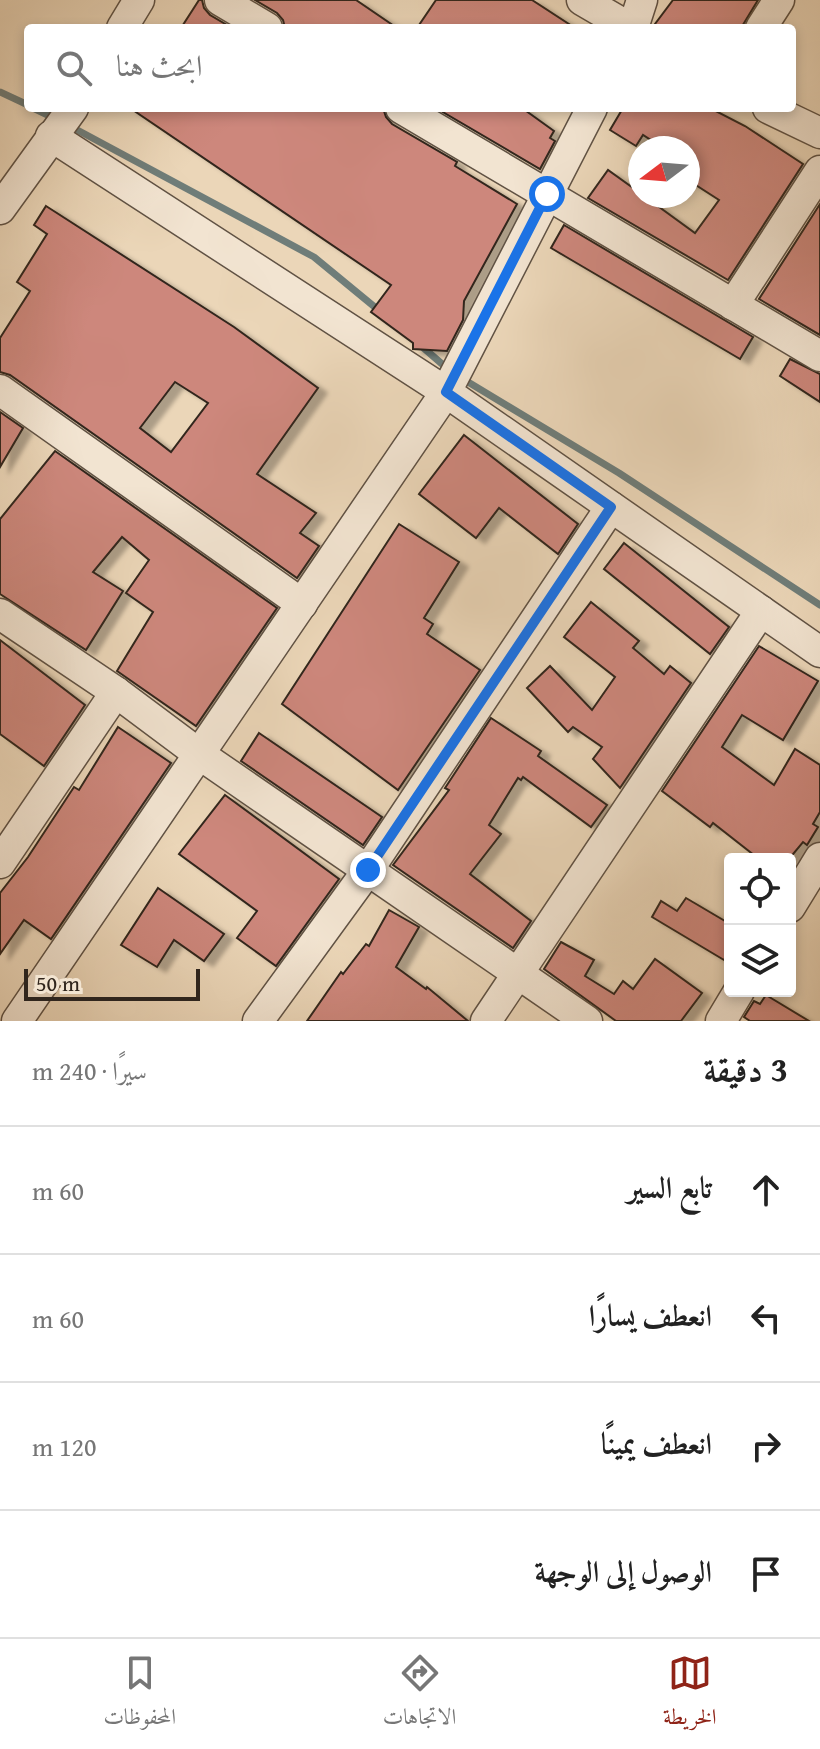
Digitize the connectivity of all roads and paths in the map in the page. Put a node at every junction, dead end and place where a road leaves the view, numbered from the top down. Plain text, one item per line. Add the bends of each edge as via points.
1 (139, 0) edge
2 (220, 0) edge
3 (582, 0) edge
4 (642, 0) edge
5 (779, 0) edge
6 (124, 24) edge
7 (260, 24) edge
8 (625, 24) edge
9 (633, 24) edge
10 (764, 24) edge
11 (70, 112) edge
12 (408, 112) edge
13 (590, 112) edge
14 (776, 112) edge
15 (820, 133) edge
16 (51, 136) junction
17 (820, 171) edge
18 (547, 194) junction
19 (0, 209) edge
20 (733, 305) junction
21 (820, 356) edge
22 (0, 390) edge
23 (446, 392) junction
24 (611, 507) junction
25 (302, 604) junction
26 (761, 611) junction
27 (0, 614) edge
28 (820, 652) edge
29 (116, 692) junction
30 (199, 754) junction
31 (820, 858) edge
32 (0, 863) edge
33 (368, 870) junction
34 (796, 897) edge
35 (519, 974) junction
36 (735, 997) edge
37 (17, 1021) edge
38 (258, 1021) edge
39 (486, 1021) edge
40 (587, 1021) edge
41 (721, 1021) edge

1 - 6 street
2 - 7 street
3 - 8 street
4 - 9 street
5 - 10 street
11 - 16 street
12 - 18 street
13 - 18 street
14 - 15 street
16 - 19 street
16 - 23 street
17 - 20 street
18 - 20 street
18 - 23 street
20 - 21 street
22 - 25 street
23 - 24 street
23 - 25 street
24 - 26 street
24 - 33 street
25 - 30 street
26 - 28 street
26 - 35 street
27 - 29 street
29 - 30 street
29 - 32 street
30 - 33 street
30 - 37 street
31 - 34 street
33 - 35 street
33 - 38 street
35 - 39 street
35 - 40 street
36 - 41 street

